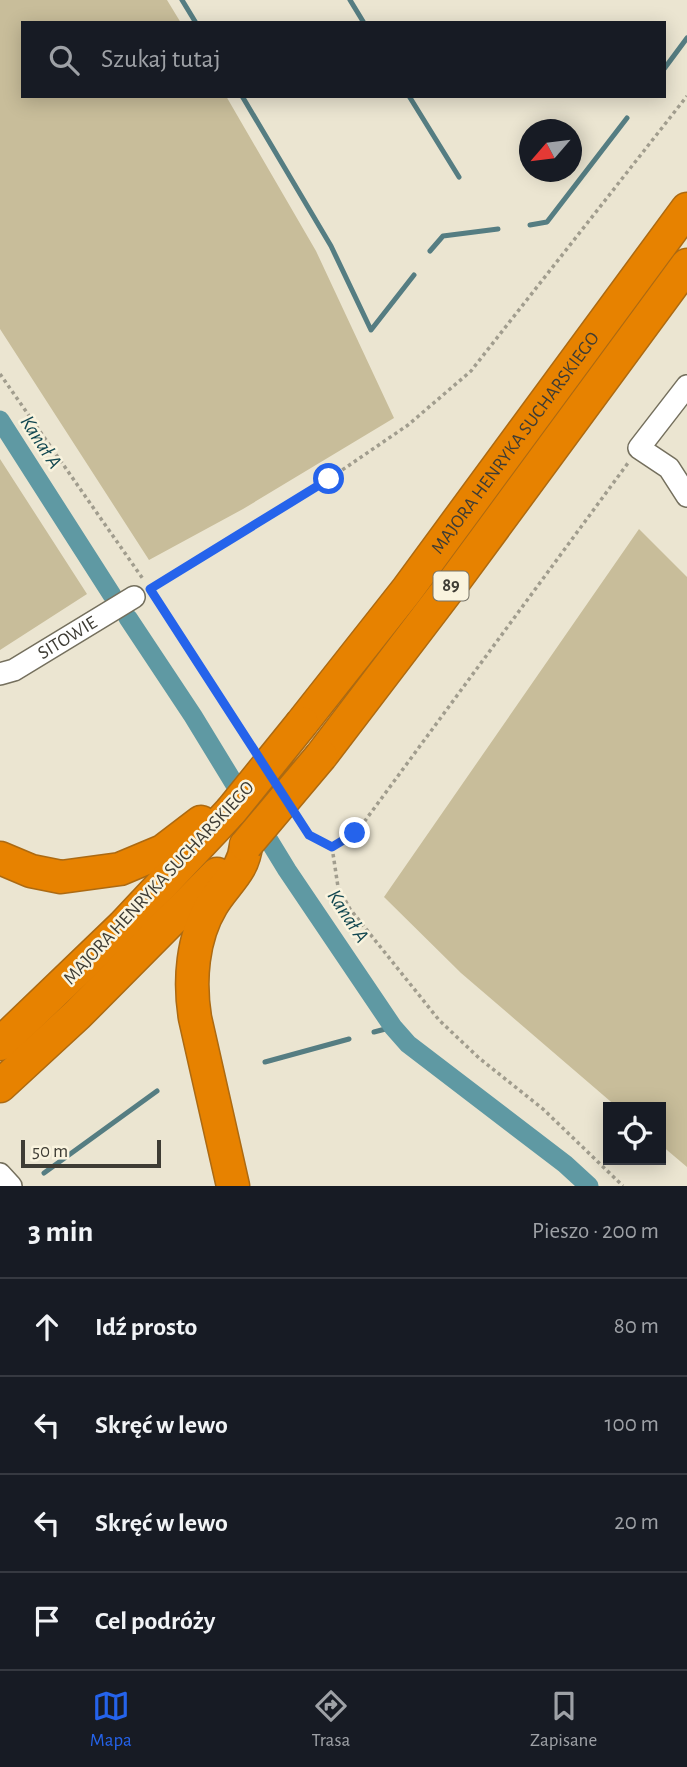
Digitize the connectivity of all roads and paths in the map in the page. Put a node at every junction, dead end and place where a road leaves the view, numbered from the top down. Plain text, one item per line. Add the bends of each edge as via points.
1 (687, 96) edge
2 (687, 209) edge
3 (687, 265) edge
4 (0, 374) edge
5 (687, 386) edge
6 (639, 448) junction
7 (687, 496) edge
8 (142, 593) junction
9 (0, 674) edge
10 (259, 757) dead end
11 (231, 811) junction
12 (295, 813) dead end
13 (246, 845) junction
14 (332, 847) junction
15 (0, 858) edge
16 (0, 1044) edge
17 (0, 1086) edge
18 (0, 1174) edge
19 (10, 1186) edge
20 (233, 1186) edge
21 (623, 1186) edge

1 - 8 path via 471,371 408,425 329,479
2 - 11 highway, MAJORA HENRYKA SUCHARSKIEGO / 89, bridge via 407,590
3 - 13 highway, MAJORA HENRYKA SUCHARSKIEGO / 89, bridge via 464,568 321,756
4 - 8 path
5 - 6 street
6 - 7 street via 669,468
6 - 14 path via 355,833
8 - 9 street, SITOWIE
8 - 10 path
11 - 15 highway via 207,817 163,850 120,869 61,877
11 - 16 highway, MAJORA HENRYKA SUCHARSKIEGO / 89 via 123,926
12 - 14 path via 309,835
13 - 17 highway, MAJORA HENRYKA SUCHARSKIEGO / 89
13 - 20 highway via 245,860 202,926 193,966 192,1003
14 - 21 path via 338,887 350,909 439,1020 543,1109
18 - 19 street

